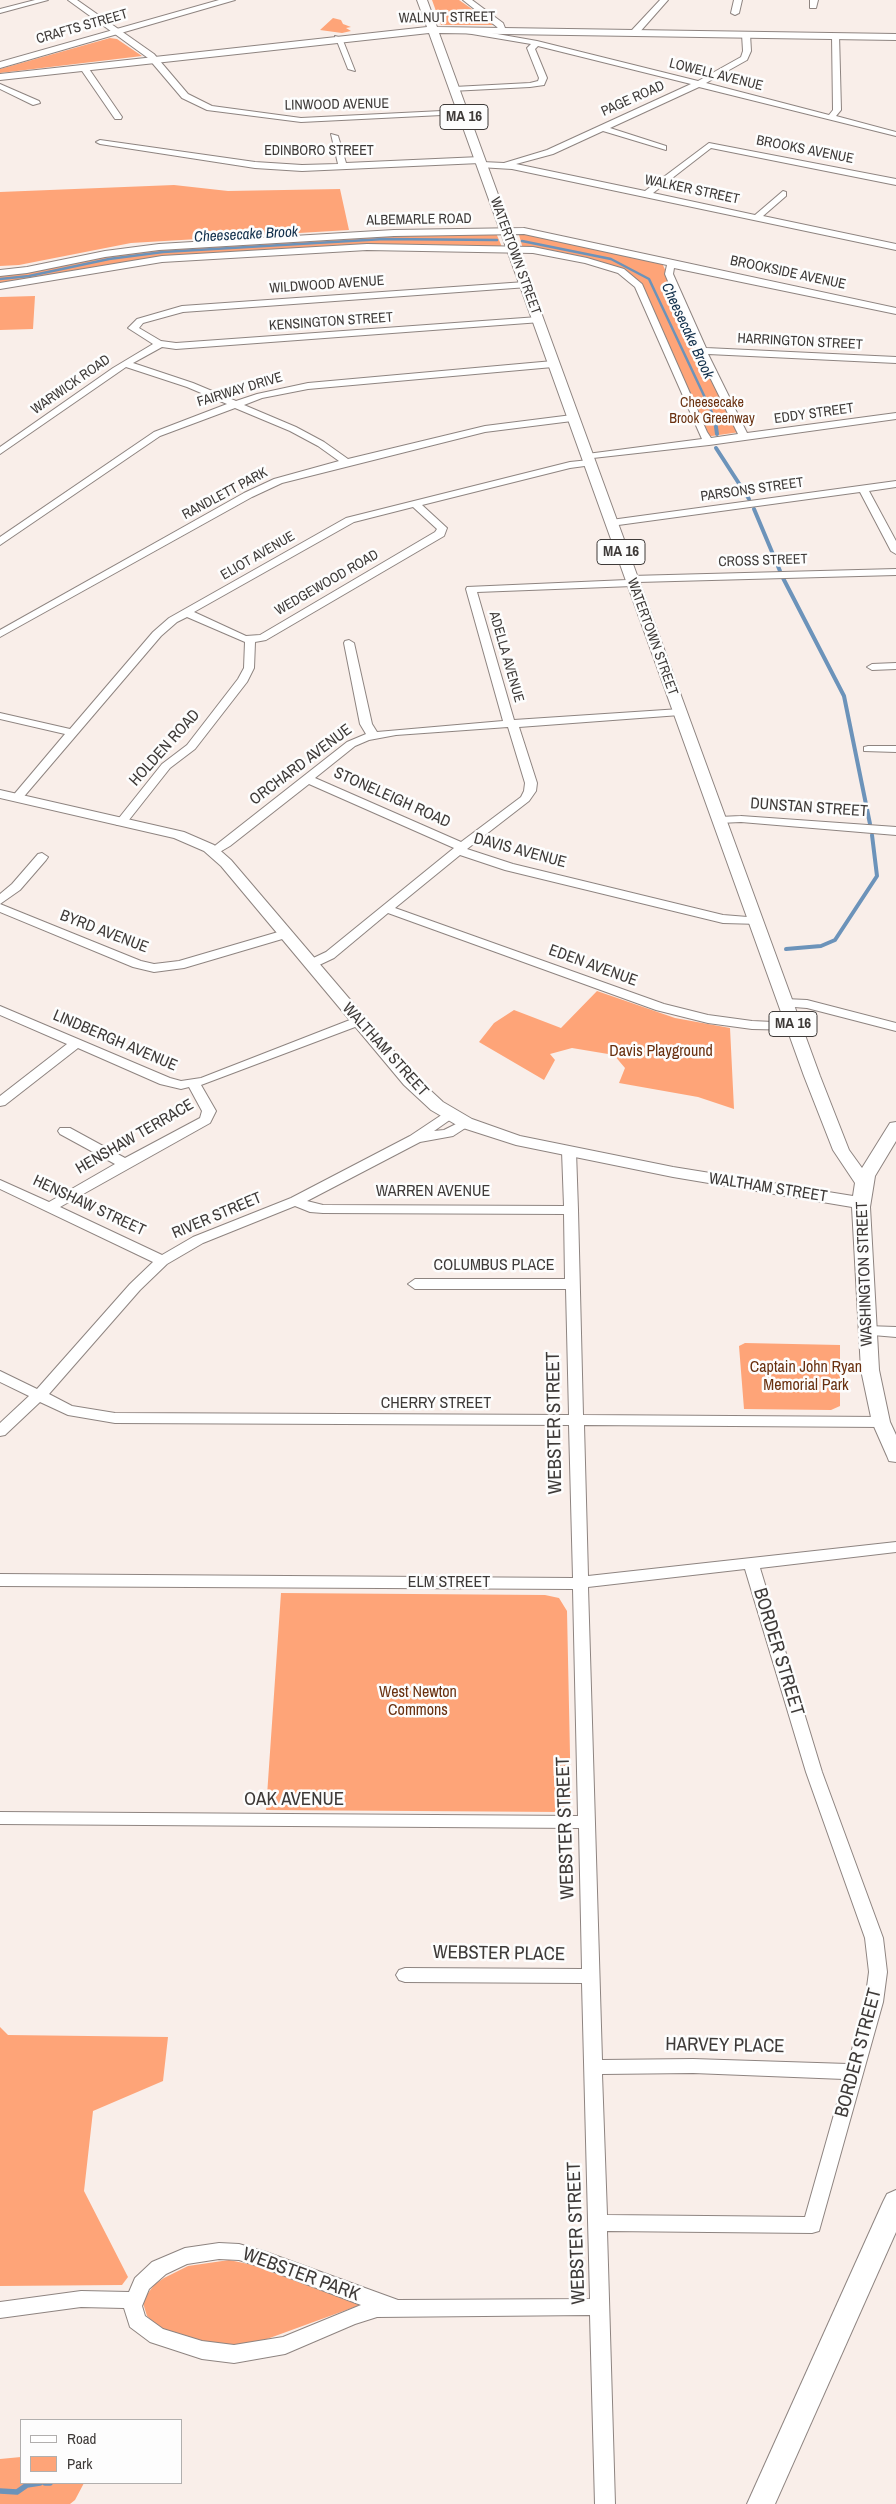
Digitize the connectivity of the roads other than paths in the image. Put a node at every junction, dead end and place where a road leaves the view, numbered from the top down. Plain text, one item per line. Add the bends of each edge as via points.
1 (44, 0) edge
2 (72, 0) edge
3 (230, 0) edge
4 (422, 0) edge
5 (468, 0) edge
6 (664, 0) edge
7 (738, 0) edge
8 (0, 11) edge
9 (735, 13) dead end
10 (433, 30) junction
11 (457, 30) junction
12 (504, 31) junction
13 (521, 31) junction
14 (117, 32) junction
15 (635, 32) junction
16 (746, 34) junction
17 (836, 36) junction
18 (896, 37) edge
19 (338, 38) junction
20 (533, 42) junction
21 (155, 60) junction
22 (0, 65) edge
23 (84, 68) junction
24 (352, 69) dead end
25 (0, 77) edge
26 (699, 84) junction
27 (0, 86) edge
28 (454, 89) junction
29 (36, 103) dead end
30 (462, 112) junction
31 (118, 117) dead end
32 (832, 118) junction
33 (602, 128) junction
34 (896, 134) edge
35 (334, 136) dead end
36 (100, 142) dead end
37 (663, 148) dead end
38 (481, 163) junction
39 (507, 165) junction
40 (343, 167) junction
41 (896, 182) edge
42 (647, 194) junction
43 (783, 194) dead end
44 (758, 217) junction
45 (506, 232) junction
46 (896, 246) edge
47 (512, 248) junction
48 (674, 262) junction
49 (0, 273) edge
50 (525, 285) junction
51 (0, 286) edge
52 (896, 311) edge
53 (538, 320) junction
54 (133, 326) joint
55 (161, 344) junction
56 (702, 351) junction
57 (896, 360) edge
58 (125, 364) junction
59 (553, 364) junction
60 (236, 404) junction
61 (896, 416) edge
62 (572, 418) junction
63 (744, 437) junction
64 (708, 442) junction
65 (0, 451) edge
66 (588, 460) junction
67 (346, 462) junction
68 (896, 484) edge
69 (863, 489) junction
70 (415, 504) junction
71 (611, 524) junction
72 (0, 542) edge
73 (896, 551) edge
74 (896, 572) edge
75 (632, 581) junction
76 (186, 613) junction
77 (0, 634) edge
78 (250, 640) junction
79 (349, 643) dead end
80 (896, 666) edge
81 (872, 667) dead end
82 (680, 712) junction
83 (0, 716) edge
84 (511, 724) junction
85 (74, 732) junction
86 (373, 735) junction
87 (868, 749) dead end
88 (896, 749) edge
89 (308, 779) junction
90 (0, 794) edge
91 (17, 798) junction
92 (719, 820) junction
93 (121, 823) junction
94 (896, 831) edge
95 (460, 849) junction
96 (213, 852) junction
97 (42, 857) dead end
98 (0, 900) edge
99 (0, 908) edge
100 (387, 909) junction
101 (756, 921) junction
102 (285, 934) junction
103 (311, 964) junction
104 (785, 1003) junction
105 (0, 1010) edge
106 (359, 1021) junction
107 (794, 1027) junction
108 (896, 1028) edge
109 (76, 1043) junction
110 (194, 1084) junction
111 (0, 1102) edge
112 (449, 1114) junction
113 (466, 1123) junction
114 (896, 1127) edge
115 (65, 1132) dead end
116 (415, 1139) junction
117 (569, 1151) junction
118 (125, 1164) junction
119 (864, 1183) junction
120 (0, 1184) edge
121 (296, 1200) junction
122 (861, 1203) junction
123 (50, 1208) junction
124 (571, 1210) junction
125 (162, 1260) junction
126 (415, 1284) dead end
127 (573, 1284) junction
128 (866, 1331) junction
129 (896, 1332) edge
130 (0, 1376) edge
131 (39, 1396) junction
132 (576, 1422) junction
133 (881, 1422) junction
134 (0, 1432) edge
135 (896, 1456) edge
136 (896, 1547) edge
137 (751, 1564) junction
138 (0, 1580) edge
139 (580, 1583) junction
140 (0, 1818) edge
141 (587, 1822) junction
142 (405, 1974) dead end
143 (592, 1976) junction
144 (594, 2068) junction
145 (855, 2072) junction
146 (896, 2202) edge
147 (598, 2223) junction
148 (134, 2300) junction
149 (396, 2308) junction
150 (601, 2308) junction
151 (0, 2310) edge
152 (605, 2504) edge
153 (761, 2504) edge

1 - 8 street
2 - 14 street, LINWOOD AVENUE
3 - 14 main road, CRAFTS STREET
4 - 10 main road, WATERTOWN STREET / MA 16
5 - 12 street
6 - 15 street
7 - 9 street
10 - 11 main road, WALNUT STREET
10 - 19 main road, WALNUT STREET
10 - 28 main road, WATERTOWN STREET / MA 16
11 - 12 main road, WALNUT STREET
11 - 20 street, LOWELL AVENUE
12 - 13 main road, WALNUT STREET
13 - 15 main road, WALNUT STREET
13 - 20 street via 522,36
14 - 21 street, LINWOOD AVENUE
14 - 22 main road, CRAFTS STREET
15 - 16 main road, WALNUT STREET
16 - 17 main road, WALNUT STREET
16 - 26 street, PAGE ROAD via 744,58
17 - 18 main road, WALNUT STREET
17 - 32 street via 837,110
19 - 21 main road, WALNUT STREET
19 - 24 street
20 - 26 street, LOWELL AVENUE
20 - 28 street via 531,48 543,78 541,83
21 - 23 main road, WALNUT STREET
21 - 30 street, LINWOOD AVENUE via 188,98 222,111 307,120
23 - 25 main road, WALNUT STREET
23 - 31 street
26 - 32 street, LOWELL AVENUE
26 - 33 street, PAGE ROAD
27 - 29 street
28 - 30 main road, WATERTOWN STREET / MA 16
30 - 38 main road, WATERTOWN STREET / MA 16
32 - 34 street, LOWELL AVENUE
33 - 37 street
33 - 39 street, PAGE ROAD via 545,153
35 - 40 street
36 - 40 street, EDINBORO STREET via 261,165
38 - 39 street, WALKER STREET
38 - 40 street, EDINBORO STREET
38 - 45 main road, WATERTOWN STREET / MA 16
39 - 42 street, WALKER STREET
41 - 42 street, BROOKS AVENUE via 709,145
42 - 44 street, WALKER STREET
43 - 44 street
44 - 46 street, WALKER STREET
45 - 47 main road, WATERTOWN STREET / MA 16
45 - 48 street, ALBEMARLE ROAD via 536,233
45 - 49 street, ALBEMARLE ROAD via 394,233 159,247
47 - 50 main road, WATERTOWN STREET / MA 16
47 - 51 street, ALBEMARLE ROAD via 375,247 170,258
47 - 64 street, ALBEMARLE ROAD via 597,263 635,281
48 - 52 street, BROOKSIDE AVENUE
48 - 56 street via 670,274
50 - 53 main road, WATERTOWN STREET / MA 16
50 - 54 street, WILDWOOD AVENUE via 182,309
53 - 55 street, KENSINGTON STREET via 176,346
53 - 59 main road, WATERTOWN STREET / MA 16
54 - 55 street, KENSINGTON STREET via 136,332
55 - 58 street, WARWICK ROAD
56 - 57 street, HARRINGTON STREET
56 - 63 street
58 - 60 street
58 - 65 street, WARWICK ROAD
59 - 60 street, FAIRWAY DRIVE via 301,387
59 - 62 main road, WATERTOWN STREET / MA 16
60 - 67 street via 311,438
60 - 72 street, FAIRWAY DRIVE via 176,425 152,438
61 - 63 street, EDDY STREET
62 - 66 main road, WATERTOWN STREET / MA 16
62 - 67 street, RANDLETT PARK via 485,429
63 - 64 street, EDDY STREET
64 - 66 street, EDDY STREET
66 - 70 street, ELIOT AVENUE
66 - 71 main road, WATERTOWN STREET / MA 16
67 - 77 street, RANDLETT PARK via 259,490
68 - 69 street, PARSONS STREET
69 - 71 street, PARSONS STREET
69 - 73 street
70 - 76 street, ELIOT AVENUE via 342,524
70 - 78 street, WEDGEWOOD ROAD via 440,527 440,534 265,636
71 - 75 main road, WATERTOWN STREET / MA 16
74 - 75 street, CROSS STREET
75 - 82 main road, WATERTOWN STREET / MA 16
75 - 84 street, ADELLA AVENUE via 471,589
76 - 78 street
76 - 85 street, ELIOT AVENUE via 157,634
78 - 93 street, HOLDEN ROAD via 249,668 243,680 191,747 166,766
79 - 86 street via 366,724
80 - 81 street
82 - 84 street, ADELLA AVENUE
82 - 92 main road, WATERTOWN STREET / MA 16
83 - 85 street
84 - 86 street, ORCHARD AVENUE
84 - 95 street via 531,783 530,791 521,802
85 - 91 street, ELIOT AVENUE
86 - 89 street, ORCHARD AVENUE via 355,742
87 - 88 street
89 - 95 street, STONELEIGH ROAD
89 - 96 street, ORCHARD AVENUE
90 - 91 main road, WALTHAM STREET
91 - 93 main road, WALTHAM STREET
92 - 94 street, DUNSTAN STREET
92 - 101 main road, WATERTOWN STREET / MA 16
93 - 96 main road, WALTHAM STREET via 186,838
95 - 100 street, DAVIS AVENUE
95 - 101 street, DAVIS AVENUE via 509,867 723,918
96 - 102 main road, WALTHAM STREET via 226,863
97 - 98 street
99 - 102 street, BYRD AVENUE via 154,968 180,965
100 - 103 street, DAVIS AVENUE via 330,955
100 - 107 street, EDEN AVENUE via 660,1007 752,1026
101 - 104 main road, WATERTOWN STREET / MA 16
102 - 103 main road, WALTHAM STREET
103 - 106 main road, WALTHAM STREET
104 - 107 main road, WATERTOWN STREET / MA 16
104 - 108 street via 807,1004
105 - 109 street, LINDBERGH AVENUE
106 - 110 street, LINDBERGH AVENUE
106 - 112 main road, WALTHAM STREET via 415,1086
107 - 119 main road, WATERTOWN STREET / MA 16 via 841,1150
109 - 110 street, LINDBERGH AVENUE via 169,1082
109 - 111 street
110 - 118 street, HENSHAW TERRACE via 209,1111 205,1120
112 - 113 main road, WALTHAM STREET
112 - 116 street, RIVER STREET
113 - 116 street, RIVER STREET via 448,1133
113 - 117 main road, WALTHAM STREET via 498,1136
114 - 119 main road, WASHINGTON STREET
115 - 118 street
116 - 121 street, RIVER STREET
117 - 122 main road, WALTHAM STREET via 738,1184
117 - 124 street, WEBSTER STREET
118 - 123 street, HENSHAW TERRACE
119 - 122 main road, WASHINGTON STREET
120 - 123 street, HENSHAW STREET
121 - 124 street, WARREN AVENUE via 310,1208 323,1210
121 - 125 street, RIVER STREET via 198,1240
122 - 128 main road, WASHINGTON STREET
123 - 125 street, HENSHAW STREET
124 - 127 street, WEBSTER STREET
125 - 131 street, RIVER STREET
126 - 127 street, COLUMBUS PLACE
127 - 132 street, WEBSTER STREET
128 - 129 street
128 - 133 main road, WASHINGTON STREET
130 - 131 street, CHERRY STREET
131 - 132 street, CHERRY STREET via 74,1412 115,1418
131 - 134 street, RIVER STREET
132 - 133 street, CHERRY STREET
132 - 139 street, WEBSTER STREET
133 - 135 main road, WASHINGTON STREET
136 - 137 street, ELM STREET
137 - 139 street, ELM STREET
137 - 145 street, BORDER STREET via 814,1772 874,1938 878,1972 876,1992
138 - 139 street, ELM STREET
139 - 141 street, WEBSTER STREET
140 - 141 street, OAK AVENUE
141 - 143 street, WEBSTER STREET
142 - 143 street, WEBSTER PLACE
143 - 144 street, WEBSTER STREET
144 - 145 street, HARVEY PLACE via 701,2066
144 - 147 street, WEBSTER STREET
145 - 147 street, BORDER STREET via 812,2224
146 - 153 highway
147 - 150 street, WEBSTER STREET
148 - 149 street, WEBSTER PARK via 142,2284 167,2264 193,2254 219,2250 266,2260
148 - 149 street, WEBSTER PARK via 133,2312 137,2322 150,2333 202,2350 234,2354 285,2345 360,2313
148 - 151 street via 81,2300
149 - 150 street, WEBSTER PARK
150 - 152 street, WEBSTER STREET

